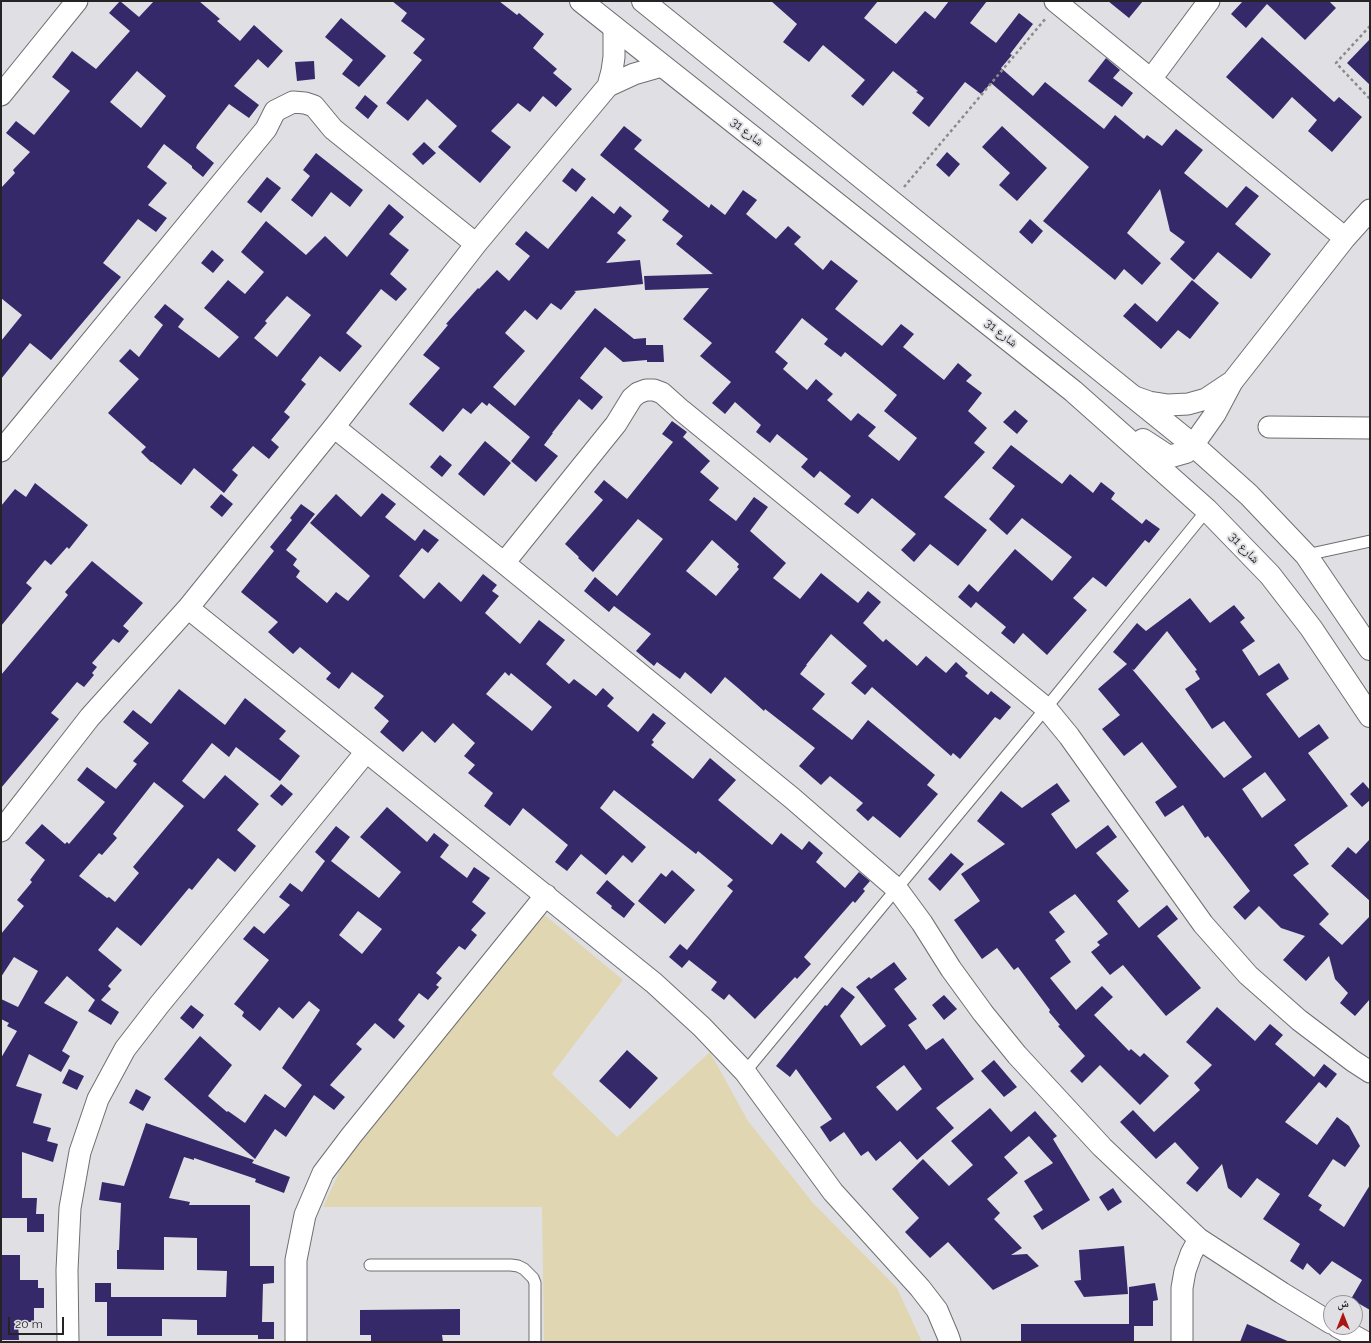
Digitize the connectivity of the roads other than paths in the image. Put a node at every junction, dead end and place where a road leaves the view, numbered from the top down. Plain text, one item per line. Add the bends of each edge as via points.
1 (77, 1) edge
2 (581, 1) edge
3 (643, 1) edge
4 (1209, 1) edge
5 (1056, 2) edge
6 (614, 27) junction
7 (662, 66) junction
8 (1151, 79) junction
9 (608, 86) junction
10 (1, 95) edge
11 (1370, 210) edge
12 (1346, 238) junction
13 (476, 244) junction
14 (1232, 382) junction
15 (1073, 391) junction
16 (1131, 395) junction
17 (334, 427) junction
18 (1268, 427) dead end
19 (1370, 428) edge
20 (1193, 445) junction
21 (2, 447) edge
22 (1207, 510) junction
23 (1370, 541) edge
24 (1306, 555) junction
25 (504, 563) junction
26 (188, 608) junction
27 (1370, 649) edge
28 (1046, 708) junction
29 (1370, 716) edge
30 (366, 752) junction
31 (1, 831) edge
32 (897, 889) junction
33 (546, 895) junction
34 (745, 1072) junction
35 (1370, 1072) edge
36 (1199, 1239) junction
37 (370, 1265) dead end
38 (1323, 1318) edge
39 (1352, 1335) edge
40 (68, 1342) edge
41 (296, 1342) edge
42 (535, 1342) edge
43 (950, 1342) edge
44 (1182, 1342) edge
45 (1365, 1342) edge

1 - 10 street
2 - 6 street, شارع 31
3 - 16 street
4 - 8 street
5 - 8 street
6 - 7 street, شارع 31
6 - 9 street via 614,56
7 - 9 street via 634,74
7 - 15 street, شارع 31
8 - 12 street
9 - 13 street
11 - 12 street
12 - 14 street
13 - 17 street
13 - 21 street via 333,129 314,106 293,102 275,111 266,129
14 - 16 street via 1206,399 1188,404 1168,405 1149,402
14 - 20 street via 1215,414
15 - 20 street via 1166,455 1186,452
15 - 22 street, شارع 31
16 - 20 street
17 - 25 street
17 - 26 street
18 - 19 street
20 - 24 street via 1250,495
22 - 28 lane
22 - 29 street, شارع 31 via 1270,575 1311,628
23 - 24 lane
24 - 27 street
25 - 28 street via 616,424 632,398 646,390 654,390 662,393
25 - 32 street via 792,798
26 - 30 street
26 - 31 street via 90,717
28 - 32 lane
28 - 35 street via 1069,736 1203,924 1248,975 1299,1020
30 - 33 street
30 - 40 street via 138,1033 125,1050 98,1099 80,1152 70,1208 67,1270
32 - 34 lane
32 - 36 street via 983,1013 1017,1055 1102,1147
33 - 34 street via 654,983 702,1027
33 - 41 street via 323,1173 305,1215 296,1260
34 - 43 street via 833,1192 937,1310
36 - 38 street
36 - 44 street via 1185,1271 1182,1288
37 - 42 lane via 518,1266 524,1269 535,1283
39 - 45 street

